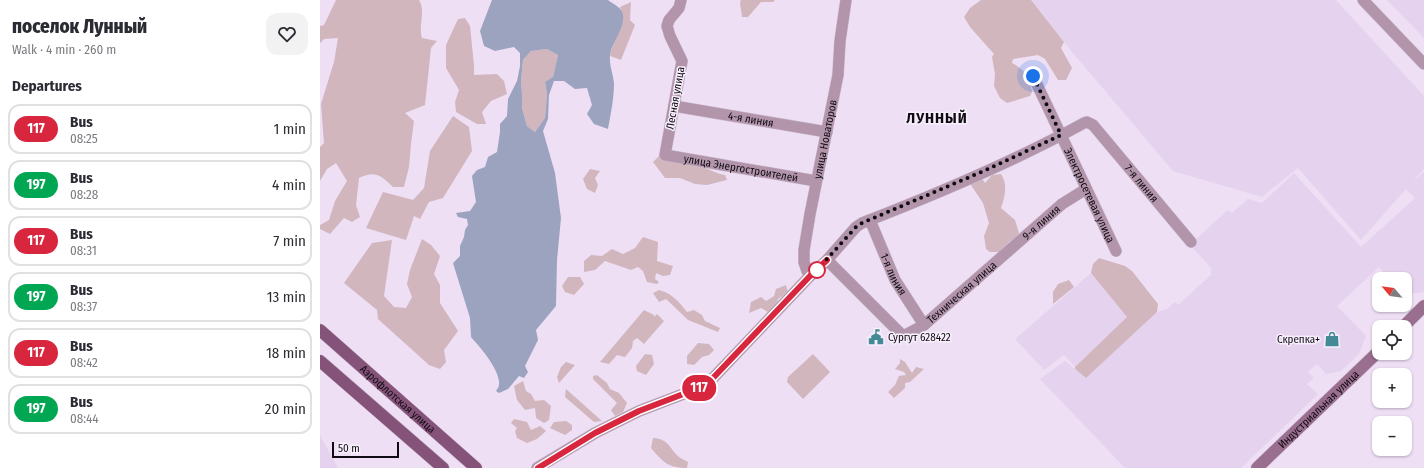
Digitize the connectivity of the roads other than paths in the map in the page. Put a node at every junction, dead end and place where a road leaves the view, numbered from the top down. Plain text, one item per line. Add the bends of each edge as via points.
1 (681, 0) edge
2 (846, 0) edge
3 (1363, 0) edge
4 (1424, 64) edge
5 (1033, 76) dead end
6 (674, 106) junction
7 (827, 132) junction
8 (1061, 135) junction
9 (665, 155) joint
10 (816, 181) junction
11 (1086, 189) junction
12 (870, 220) junction
13 (1191, 242) dead end
14 (1116, 251) dead end
15 (999, 259) joint
16 (827, 260) junction
17 (810, 276) junction
18 (1424, 306) edge
19 (1410, 320) edge
20 (924, 325) junction
21 (320, 330) edge
22 (1372, 358) edge
23 (320, 360) edge
24 (442, 468) edge
25 (476, 468) edge
26 (538, 468) edge
27 (1257, 468) edge

1 - 6 street, Лесная улица via 679,8 667,26 682,61
2 - 7 street, улица Новаторов via 838,75
3 - 4 street
5 - 8 street, Электросетевая улица
6 - 7 street, 4-я линия
6 - 9 street, Лесная улица
7 - 10 street, улица Новаторов
8 - 11 street, Электросетевая улица
8 - 12 street via 999,165
8 - 13 street, 7-я линия via 1087,122 1093,125
9 - 10 street, улица Энергостроителей
10 - 17 street, улица Новаторов via 804,250 804,262
11 - 14 street, Электросетевая улица
11 - 15 street, 9-я линия via 1062,204
12 - 16 street via 856,227
12 - 20 street, 1-я линия via 895,280
15 - 20 street, Техническая улица
16 - 17 street
16 - 20 street, Техническая улица via 903,336
17 - 26 street via 714,377 699,388 639,411 595,433
18 - 19 main road
21 - 25 main road, Аэрофлотская улица
22 - 27 main road, Индустриальная улица
23 - 24 main road, Аэрофлотская улица

